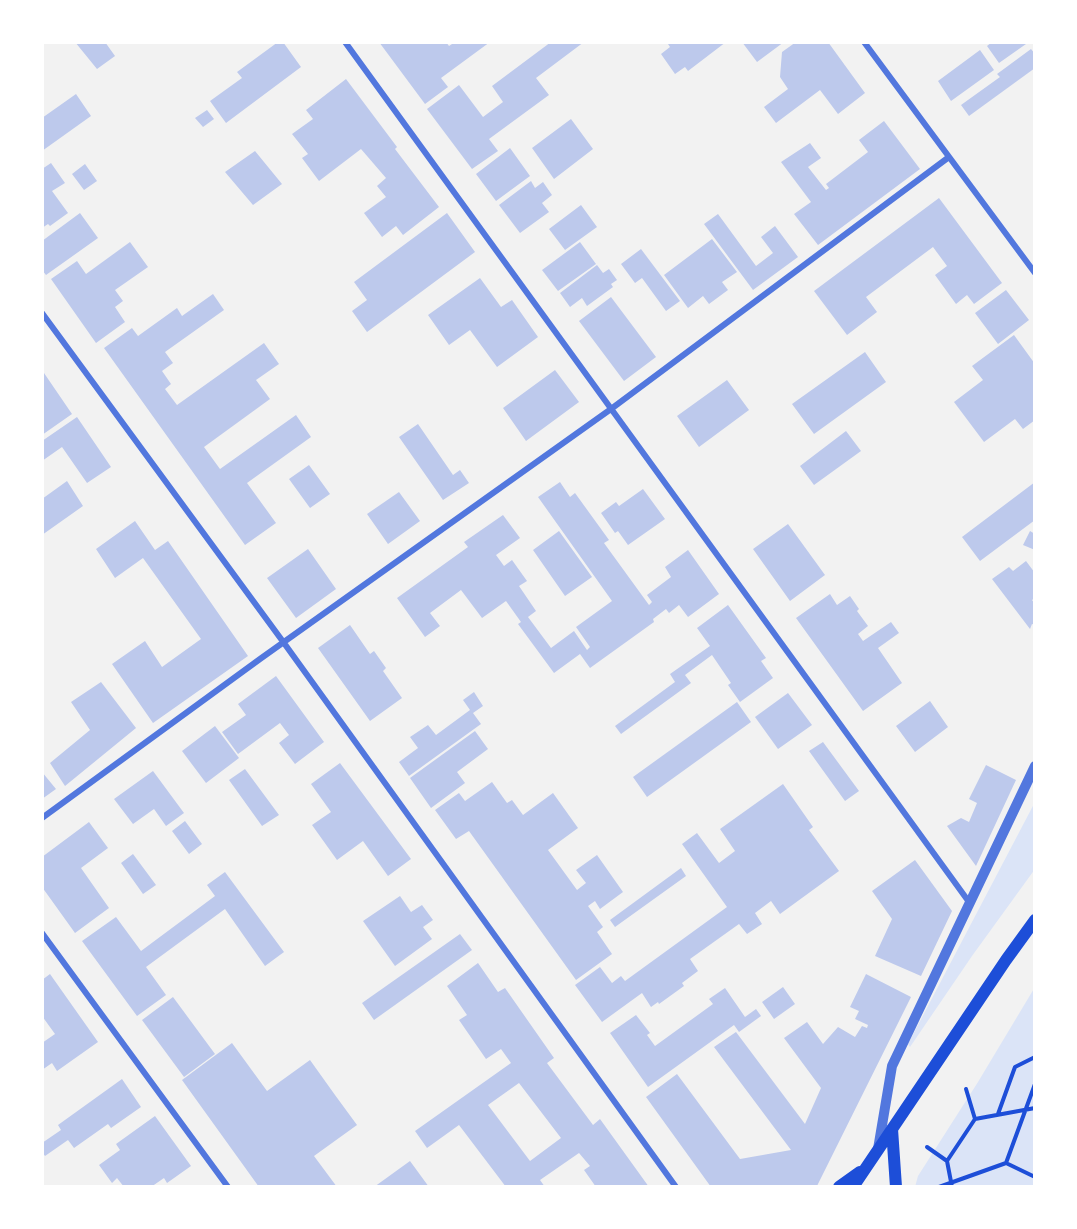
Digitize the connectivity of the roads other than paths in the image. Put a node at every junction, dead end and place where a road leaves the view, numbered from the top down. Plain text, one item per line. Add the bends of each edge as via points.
1 (345, 42) edge
2 (864, 42) edge
3 (949, 157) junction
4 (1035, 273) edge
5 (42, 313) edge
6 (611, 409) junction
7 (284, 643) junction
8 (1035, 766) edge
9 (42, 818) edge
10 (969, 902) junction
11 (1035, 920) edge
12 (42, 933) edge
13 (892, 1129) junction
14 (878, 1149) junction
15 (868, 1166) junction
16 (228, 1187) edge
17 (676, 1187) edge
18 (839, 1187) edge
19 (853, 1187) edge
20 (896, 1187) edge

1 - 6 street
2 - 3 street
3 - 4 street
3 - 6 street
5 - 7 street
6 - 7 street
6 - 10 street
7 - 9 street
7 - 17 street
8 - 10 street
10 - 14 street via 892,1066
11 - 13 main road
12 - 16 street
13 - 14 main road
13 - 20 main road
14 - 15 main road
15 - 18 main road
15 - 19 main road

